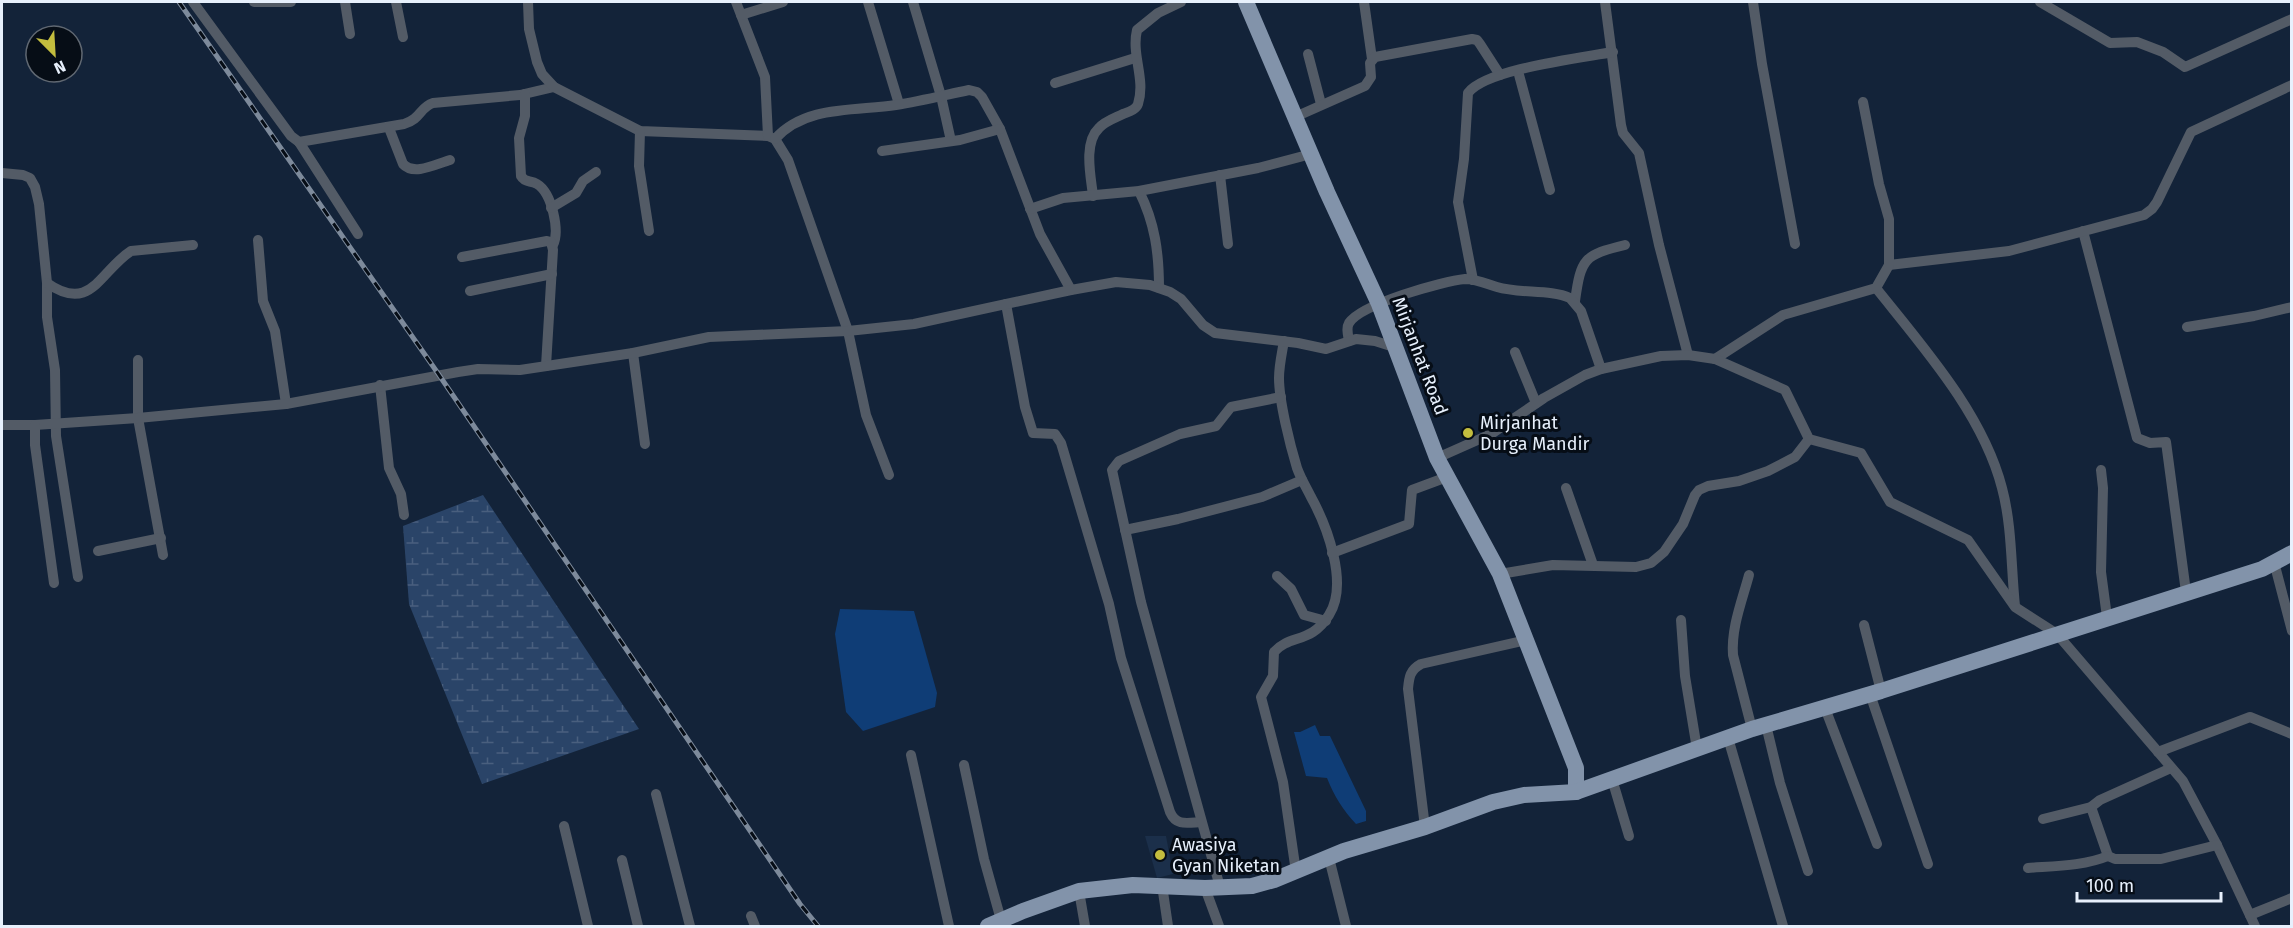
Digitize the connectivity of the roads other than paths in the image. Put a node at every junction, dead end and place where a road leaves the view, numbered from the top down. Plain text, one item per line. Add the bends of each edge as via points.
1 (193, 2) edge
2 (254, 2) edge
3 (291, 2) edge
4 (345, 2) edge
5 (396, 2) edge
6 (528, 2) edge
7 (736, 2) edge
8 (783, 2) edge
9 (868, 2) edge
10 (913, 2) edge
11 (1181, 2) edge
12 (1246, 2) edge
13 (1364, 2) edge
14 (1605, 2) edge
15 (1753, 2) edge
16 (2040, 2) edge
17 (1163, 4) edge
18 (741, 15) junction
19 (2292, 19) edge
20 (350, 34) dead end
21 (403, 36) dead end
22 (1612, 52) junction
23 (1308, 54) dead end
24 (1135, 58) junction
25 (1372, 59) junction
26 (1518, 71) junction
27 (1500, 75) junction
28 (1054, 83) dead end
29 (2292, 85) edge
30 (554, 87) junction
31 (525, 94) junction
32 (941, 96) junction
33 (1863, 102) dead end
34 (899, 104) junction
35 (1321, 105) junction
36 (1295, 117) junction
37 (389, 128) junction
38 (1000, 129) junction
39 (640, 131) junction
40 (772, 137) junction
41 (951, 141) junction
42 (299, 142) junction
43 (882, 152) dead end
44 (1311, 154) junction
45 (450, 160) dead end
46 (596, 172) dead end
47 (2, 173) edge
48 (1220, 175) junction
49 (1551, 190) dead end
50 (1139, 191) junction
51 (1092, 196) junction
52 (551, 208) junction
53 (1030, 209) junction
54 (649, 231) dead end
55 (2083, 231) junction
56 (358, 234) dead end
57 (258, 240) dead end
58 (1228, 244) dead end
59 (1795, 244) dead end
60 (193, 245) dead end
61 (553, 245) junction
62 (1625, 245) dead end
63 (462, 257) dead end
64 (1889, 265) junction
65 (552, 274) junction
66 (1473, 280) junction
67 (47, 283) junction
68 (1160, 288) junction
69 (1876, 288) junction
70 (1071, 290) junction
71 (470, 291) dead end
72 (1575, 301) junction
73 (1006, 304) junction
74 (1379, 304) junction
75 (2292, 307) edge
76 (2187, 327) dead end
77 (848, 331) junction
78 (1284, 341) junction
79 (1348, 341) junction
80 (1397, 348) junction
81 (633, 352) junction
82 (1515, 352) dead end
83 (1688, 355) junction
84 (1715, 359) junction
85 (138, 360) dead end
86 (546, 366) junction
87 (1601, 369) junction
88 (380, 385) junction
89 (1281, 397) junction
90 (1536, 403) junction
91 (286, 404) junction
92 (138, 418) junction
93 (55, 423) junction
94 (2, 425) edge
95 (35, 425) junction
96 (1809, 438) junction
97 (645, 444) dead end
98 (1437, 458) junction
99 (2101, 470) dead end
100 (890, 475) dead end
101 (1447, 477) junction
102 (1302, 480) junction
103 (1566, 488) dead end
104 (404, 515) dead end
105 (1125, 530) junction
106 (160, 538) junction
107 (98, 551) dead end
108 (1332, 553) junction
109 (2292, 553) edge
110 (164, 555) dead end
111 (2274, 562) junction
112 (1593, 565) junction
113 (1500, 574) junction
114 (1749, 574) dead end
115 (1277, 576) dead end
116 (78, 578) dead end
117 (54, 583) dead end
118 (2186, 592) junction
119 (2015, 607) junction
120 (2107, 617) junction
121 (1681, 620) dead end
122 (1326, 621) junction
123 (1864, 625) dead end
124 (2292, 631) edge
125 (2058, 634) junction
126 (1526, 640) junction
127 (1875, 693) junction
128 (1825, 708) junction
129 (1759, 727) junction
130 (2292, 734) edge
131 (1728, 738) junction
132 (1697, 749) junction
133 (2158, 752) junction
134 (911, 755) dead end
135 (964, 765) dead end
136 (2171, 768) junction
137 (1612, 779) junction
138 (1576, 792) junction
139 (656, 794) dead end
140 (2091, 807) junction
141 (2043, 819) dead end
142 (1200, 822) junction
143 (564, 826) dead end
144 (1425, 827) junction
145 (1629, 836) dead end
146 (1876, 844) dead end
147 (2217, 845) junction
148 (2108, 856) junction
149 (1329, 858) junction
150 (622, 860) dead end
151 (1928, 864) dead end
152 (2028, 868) dead end
153 (1808, 871) dead end
154 (1296, 872) junction
155 (1162, 885) junction
156 (1212, 888) junction
157 (1079, 891) junction
158 (2292, 897) edge
159 (2250, 915) junction
160 (994, 923) edge
161 (588, 927) edge
162 (638, 927) edge
163 (690, 927) edge
164 (949, 927) edge
165 (1085, 927) edge
166 (1168, 927) edge
167 (1219, 927) edge
168 (1346, 927) edge
169 (1782, 927) edge
170 (2255, 927) edge

1 - 42 street
2 - 3 street
4 - 20 street
5 - 21 street
6 - 30 street via 537,63
7 - 18 street
8 - 18 street
9 - 34 street
10 - 32 street
11 - 17 street
12 - 36 main road, Mirjanhat Road
13 - 25 street
14 - 22 street
15 - 59 street
16 - 19 street via 2110,43 2137,42 2163,52 2185,67
17 - 24 street via 1137,30
18 - 40 street via 765,78
22 - 26 street
22 - 83 street via 1623,133 1639,153
23 - 35 street
24 - 28 street
24 - 51 street via 1140,85 1136,107 1094,134 1090,152
25 - 27 street via 1472,39 1477,40
25 - 35 street via 1371,77 1365,86
26 - 27 street
26 - 49 street
27 - 66 street via 1475,86 1467,97 1458,202
29 - 55 street via 2191,132 2152,209 2144,215
30 - 31 street
30 - 39 street
31 - 37 street via 433,103 413,121
31 - 52 street via 519,138 521,176 540,187
32 - 34 street
32 - 38 street via 976,92
32 - 41 street
33 - 64 street via 1889,219
34 - 40 street via 841,109 798,122
35 - 36 street
36 - 44 main road, Mirjanhat Road
37 - 42 street
37 - 45 street via 406,168 415,170
38 - 41 street
38 - 53 street
39 - 40 street
39 - 54 street via 639,166
40 - 77 street via 788,160
41 - 43 street
42 - 56 street
44 - 48 street
44 - 74 main road, Mirjanhat Road
46 - 52 street via 576,193
47 - 67 street via 32,180 39,204
48 - 50 street
48 - 58 street
50 - 51 street
50 - 68 street via 1155,233
51 - 53 street via 1063,198
52 - 61 street via 557,233
53 - 70 street
55 - 64 street via 2009,251
55 - 118 street via 2137,438 2150,443 2166,442
57 - 91 street via 263,301 275,331
60 - 67 street via 131,251 103,279 82,293 64,292
61 - 63 street via 547,241
61 - 65 street
62 - 72 street via 1588,258 1580,271
64 - 69 street
65 - 71 street
65 - 86 street
66 - 72 street via 1518,292 1566,296
66 - 74 street via 1413,291
67 - 93 street
68 - 70 street via 1116,282
68 - 78 street via 1181,299 1215,333
69 - 84 street via 1783,315
69 - 119 street via 1941,370 1983,439 2002,487 2007,513
70 - 73 street
72 - 87 street
73 - 77 street via 914,324
73 - 142 street via 1033,434 1055,434 1061,443 1109,604 1120,658 1170,812 1179,823
74 - 79 street via 1350,321
74 - 80 main road, Mirjanhat Road
75 - 76 street
77 - 81 street via 709,337
77 - 100 street via 866,415
78 - 79 street via 1326,349
78 - 89 street via 1279,376
79 - 80 street via 1369,340
80 - 98 main road, Mirjanhat Road
81 - 86 street
81 - 97 street
82 - 90 street
83 - 84 street
83 - 87 street
84 - 96 street via 1785,390
85 - 92 street
86 - 88 street via 478,369
87 - 90 street
88 - 91 street
88 - 104 street via 389,468 401,494
89 - 102 street
89 - 105 street via 1231,406 1216,426 1189,431 1119,461 1112,470
90 - 98 street via 1491,434
91 - 92 street
92 - 93 street
92 - 106 street
93 - 95 street
93 - 116 street
94 - 95 street
95 - 117 street via 34,445
96 - 112 street via 1795,457 1768,471 1699,490 1683,524 1664,552 1651,563 1636,567
96 - 119 street via 1861,453 1890,502 1968,540
98 - 101 main road, Mirjanhat Road
99 - 120 street via 2101,572
101 - 108 street via 1412,490 1409,524
101 - 113 main road, Mirjanhat Road
102 - 105 street via 1262,497
102 - 108 street
103 - 112 street
105 - 142 street
106 - 107 street
106 - 110 street
108 - 122 street via 1337,588
109 - 111 main road
111 - 118 main road
111 - 124 street
112 - 113 street via 1537,566
113 - 126 main road, Mirjanhat Road
114 - 129 street via 1732,644
115 - 122 street via 1291,589 1304,615
118 - 120 main road
119 - 125 street
120 - 125 main road
121 - 132 street
122 - 154 street via 1310,635 1276,649 1272,655 1273,676 1261,697 1283,782
123 - 127 street
125 - 127 main road
125 - 133 street
126 - 138 main road, Mirjanhat Road via 1576,768
126 - 144 street via 1413,669 1408,689
127 - 128 main road
127 - 151 street
128 - 129 main road
128 - 146 street
129 - 131 main road
129 - 153 street
130 - 133 street via 2250,717
131 - 132 main road
131 - 169 street
132 - 137 main road
133 - 136 street
134 - 164 street
135 - 160 street
136 - 140 street
136 - 147 street via 2183,781
137 - 138 main road
137 - 145 street
138 - 144 main road via 1524,795 1493,802
139 - 163 street
140 - 141 street
140 - 148 street
142 - 156 street
143 - 161 street
144 - 149 main road
147 - 148 street via 2161,859
147 - 159 street
148 - 152 street
149 - 154 main road
149 - 168 street
150 - 162 street
154 - 156 main road via 1252,886
155 - 156 main road
155 - 157 main road
155 - 166 street
156 - 167 street
157 - 160 main road
157 - 165 street
158 - 159 street
159 - 170 street

